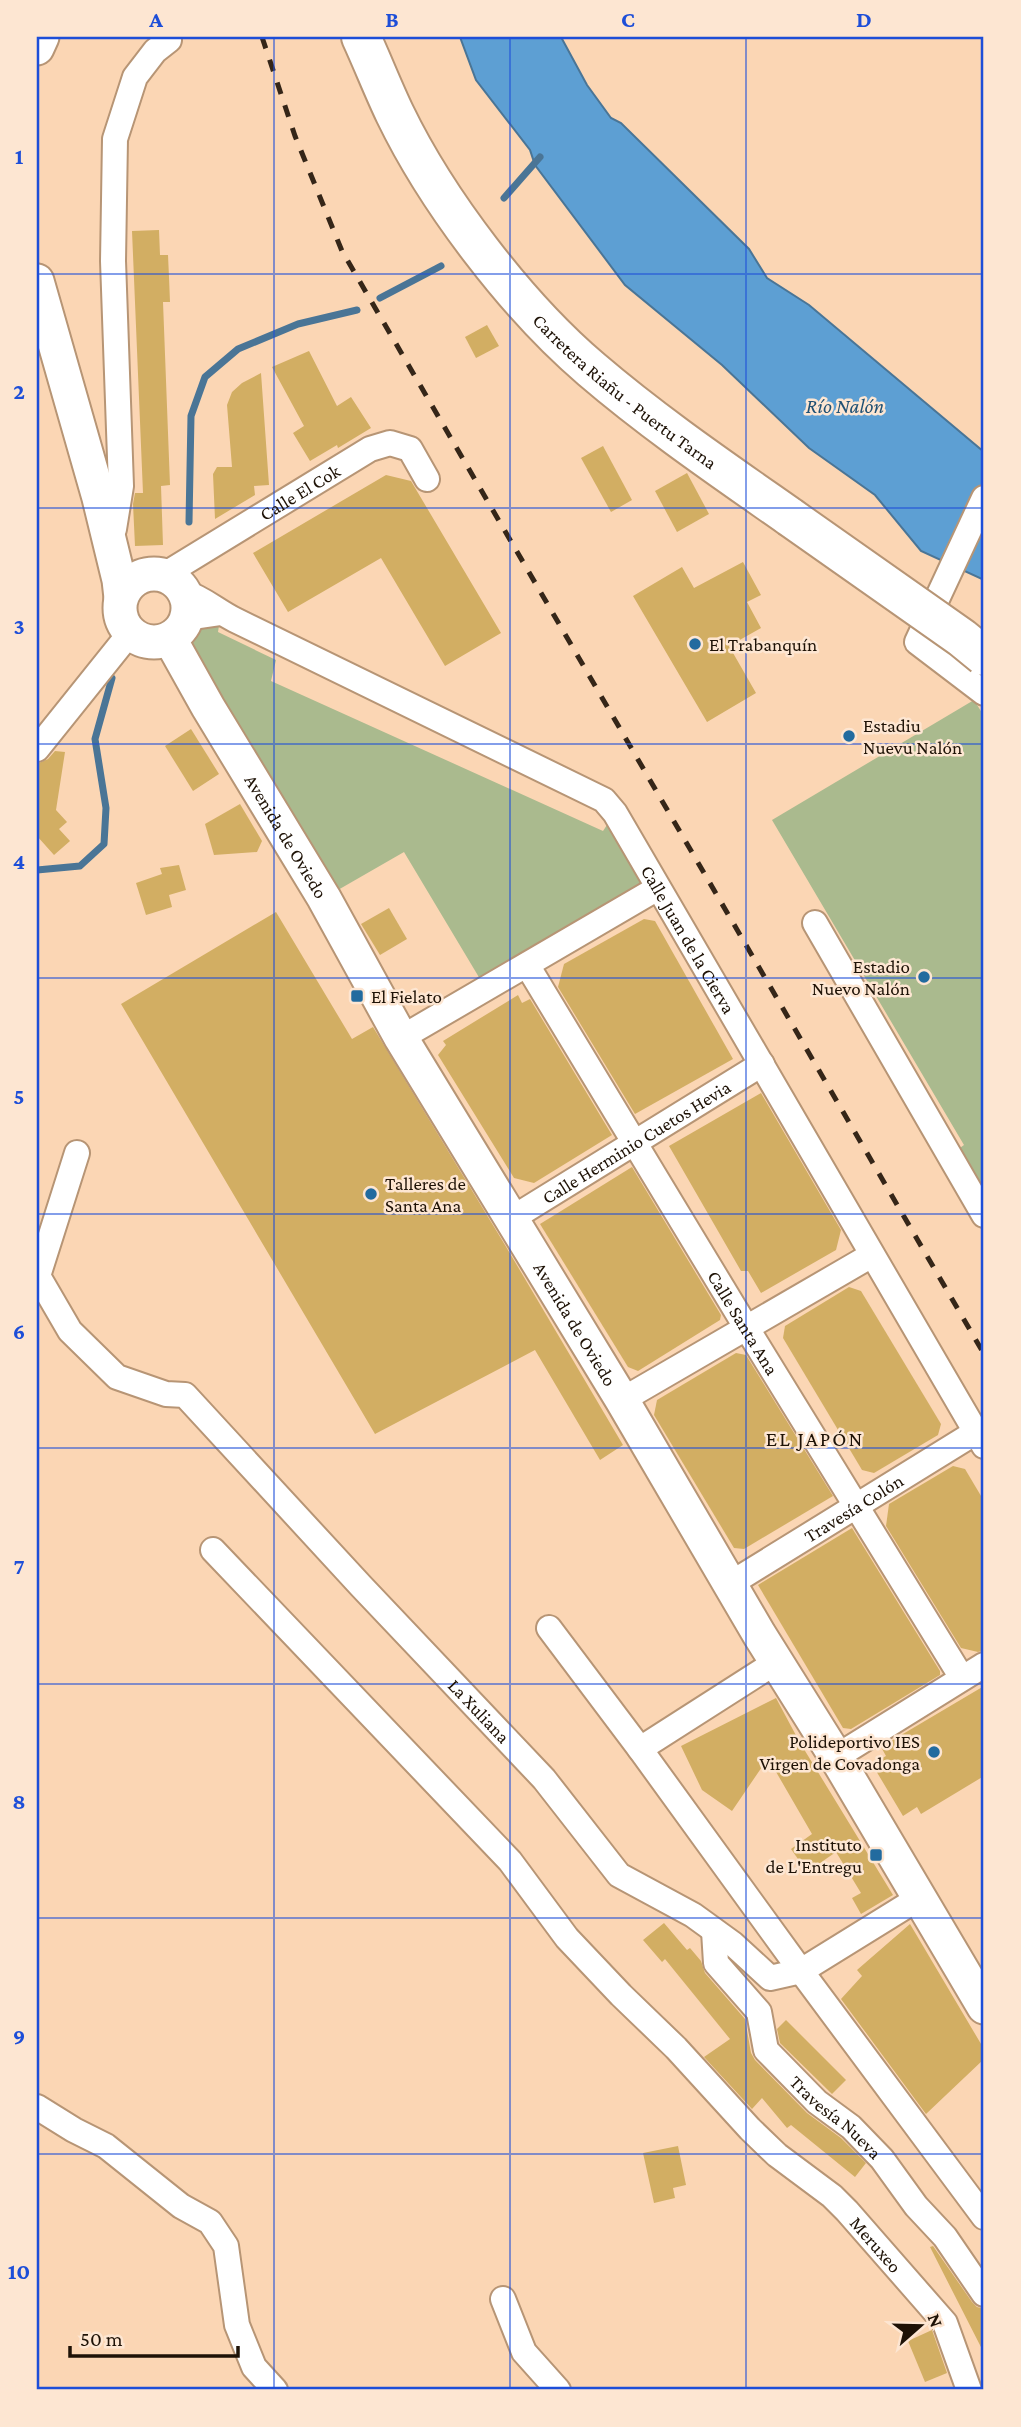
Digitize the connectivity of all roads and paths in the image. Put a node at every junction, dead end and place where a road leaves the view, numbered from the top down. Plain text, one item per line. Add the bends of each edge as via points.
1 (42, 37) edge
2 (361, 37) edge
3 (169, 40) dead end
4 (37, 48) edge
5 (37, 281) edge
6 (427, 479) dead end
7 (99, 498) junction
8 (984, 498) edge
9 (114, 529) junction
10 (161, 600) junction
11 (130, 633) joint
12 (984, 656) edge
13 (984, 692) edge
14 (37, 749) edge
15 (658, 888) junction
16 (816, 923) dead end
17 (527, 965) junction
18 (401, 1038) junction
19 (762, 1064) junction
20 (635, 1143) junction
21 (77, 1153) dead end
22 (984, 1215) edge
23 (511, 1219) junction
24 (872, 1255) junction
25 (746, 1327) junction
26 (622, 1400) junction
27 (980, 1439) edge
28 (856, 1506) junction
29 (213, 1550) dead end
30 (730, 1584) junction
31 (549, 1628) dead end
32 (776, 1662) junction
33 (984, 1665) edge
34 (962, 1678) junction
35 (640, 1749) junction
36 (835, 1757) junction
37 (919, 1898) junction
38 (714, 1931) junction
39 (801, 1971) junction
40 (984, 2007) edge
41 (37, 2106) edge
42 (984, 2217) edge
43 (984, 2294) edge
44 (503, 2299) dead end
45 (275, 2390) edge
46 (558, 2390) edge
47 (969, 2390) edge

1 - 4 street
2 - 12 main road, Carretera Riañu - Puertu Tarna, bridge via 426,169 476,243 589,368 680,439
3 - 9 street via 135,77 115,139 113,261 121,486
5 - 7 street
6 - 10 street, Calle El Cok via 410,449 390,443 370,449
7 - 9 street
7 - 10 street via 119,580
8 - 13 street via 917,642
9 - 10 street
10 - 11 street via 120,616
10 - 15 street, Calle Juan de la Cierva via 221,613 604,800
10 - 18 street, Avenida de Oviedo via 229,743 324,898
11 - 14 street
15 - 17 street
15 - 19 street, Calle Juan de la Cierva
16 - 22 street
17 - 18 street
17 - 20 street, Calle Santa Ana
18 - 23 street, Avenida de Oviedo
19 - 20 street, Calle Herminio Cuetos Hevia
19 - 24 street, Calle Juan de la Cierva
20 - 23 street, Calle Herminio Cuetos Hevia
20 - 25 street, Calle Santa Ana
21 - 38 street, La Xuliana via 38,1276 69,1331 117,1377 166,1394 185,1395 544,1779 619,1875
23 - 26 street, Avenida de Oviedo
24 - 25 street
24 - 27 street, Calle Juan de la Cierva
25 - 26 street
25 - 28 street, Calle Santa Ana
26 - 30 street, Avenida de Oviedo
27 - 28 street, Travesía Colón
28 - 30 street, Travesía Colón
28 - 34 street, Calle Santa Ana
29 - 47 street, Meruxeo via 510,1861 568,1937 621,1995 777,2155 848,2211 945,2323
30 - 32 street, Avenida de Oviedo
31 - 35 street
32 - 35 street
32 - 36 street, Avenida de Oviedo
33 - 34 street
34 - 36 street
35 - 39 street
36 - 37 street, Avenida de Oviedo
37 - 39 street
37 - 40 street, Avenida de Oviedo
38 - 39 street, La Xuliana via 770,1978
38 - 43 street, Travesía Nueva via 716,1963 759,2012 766,2050 882,2159
39 - 42 street
41 - 45 street via 106,2146 181,2206 210,2222 226,2246 237,2325 254,2367
44 - 46 street via 524,2353

